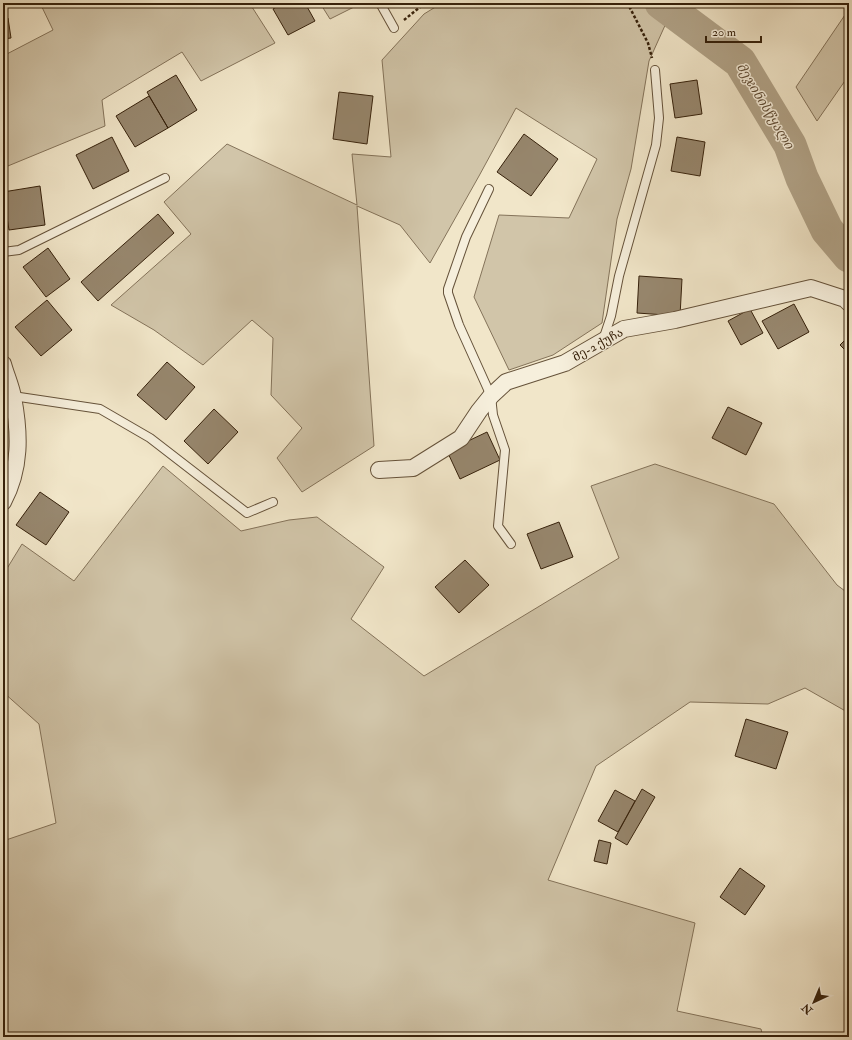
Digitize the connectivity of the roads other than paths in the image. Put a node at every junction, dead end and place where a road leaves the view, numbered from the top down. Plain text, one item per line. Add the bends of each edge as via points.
1 (380, 3) edge
2 (394, 28) road end
3 (655, 70) road end
4 (165, 178) dead end
5 (489, 189) dead end
6 (3, 252) edge
7 (849, 303) edge
8 (603, 341) junction
9 (3, 364) edge
10 (13, 396) junction
11 (491, 396) junction
12 (379, 470) dead end
13 (3, 502) edge
14 (273, 502) dead end
15 (511, 544) dead end

1 - 2 lane
3 - 8 lane via 659,118 656,145 620,269 611,316
4 - 6 lane via 19,250
5 - 11 lane via 466,237 448,293 459,325
7 - 8 street, მე-2 ქუჩა via 845,299 811,288 675,320 624,329
8 - 11 street, მე-2 ქუჩა via 565,363 506,382
9 - 10 street
10 - 13 street via 19,447 14,473
10 - 14 lane via 100,409 150,438 247,513
11 - 12 street, მე-2 ქუჩა via 461,438 413,468
11 - 15 lane via 493,415 504,450 498,526

